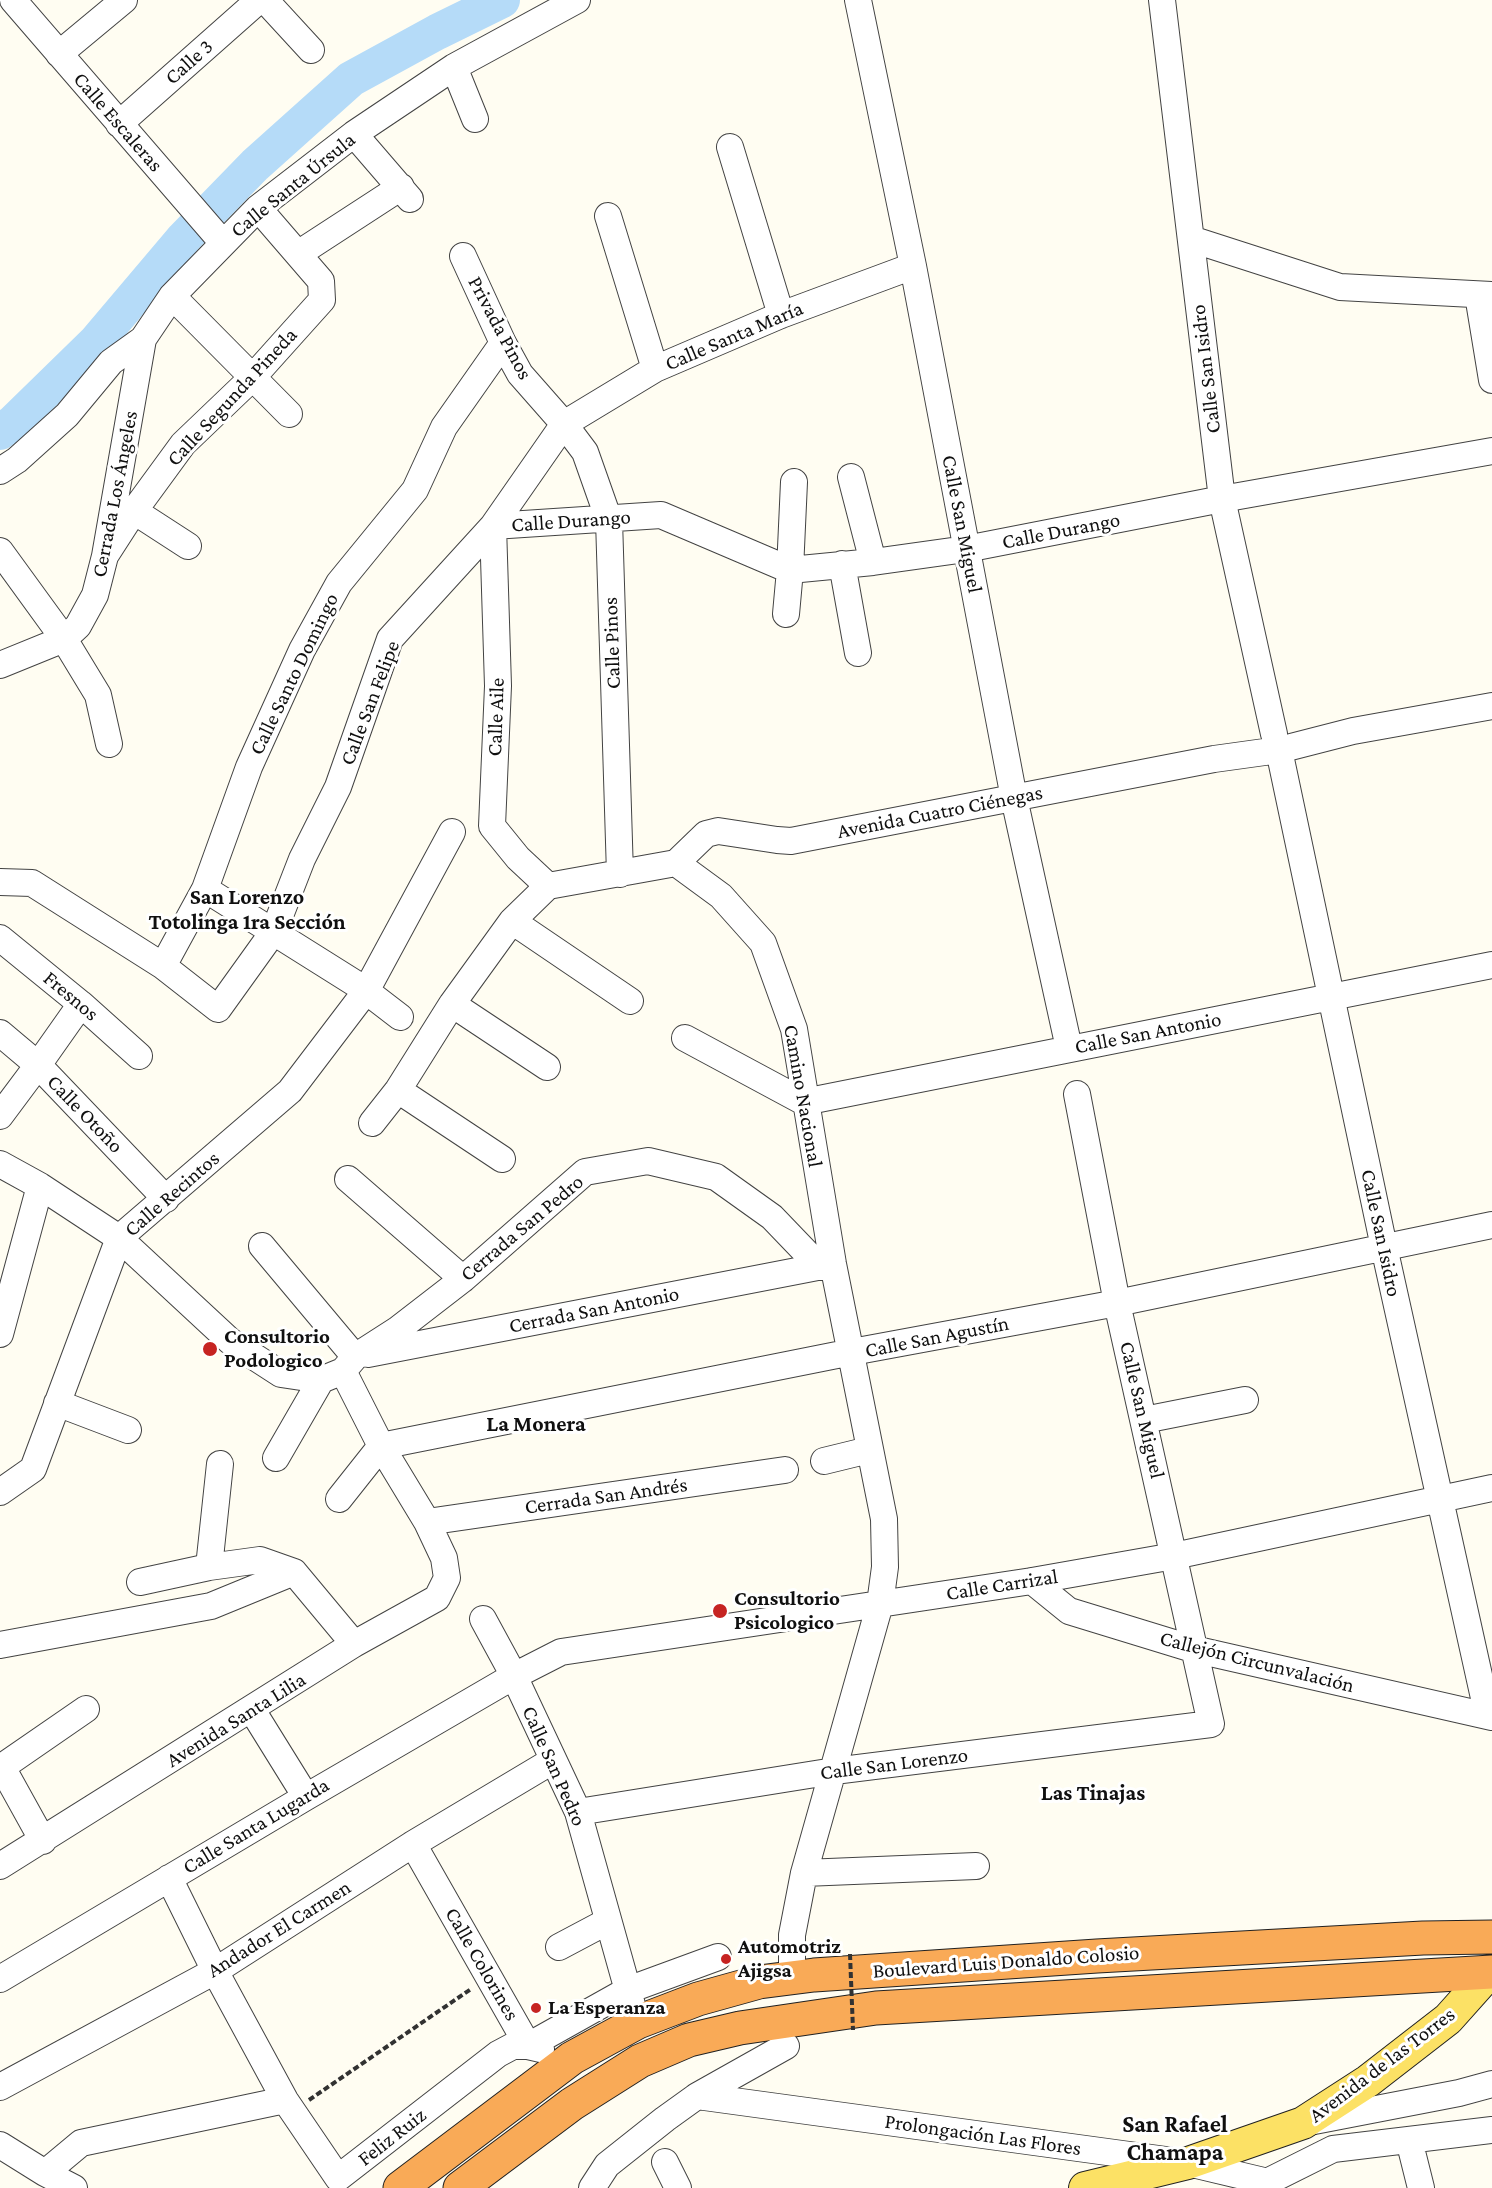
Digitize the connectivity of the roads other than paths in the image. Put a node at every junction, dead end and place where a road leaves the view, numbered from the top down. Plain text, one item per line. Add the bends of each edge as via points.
1 (13, 0) edge
2 (124, 0) edge
3 (259, 0) edge
4 (266, 0) edge
5 (577, 0) edge
6 (858, 0) edge
7 (1162, 0) edge
8 (311, 51) dead end
9 (59, 54) junction
10 (454, 67) junction
11 (475, 119) dead end
12 (119, 124) junction
13 (354, 134) junction
14 (730, 147) dead end
15 (258, 208) junction
16 (608, 216) dead end
17 (207, 225) junction
18 (1191, 240) junction
19 (292, 248) junction
20 (463, 256) dead end
21 (913, 266) junction
22 (1485, 295) edge
23 (172, 296) junction
24 (781, 315) junction
25 (143, 339) junction
26 (503, 343) junction
27 (655, 369) junction
28 (252, 378) junction
29 (1492, 380) edge
30 (289, 414) dead end
31 (564, 424) junction
32 (1492, 451) edge
33 (0, 471) edge
34 (851, 477) dead end
35 (794, 482) dead end
36 (1222, 499) junction
37 (135, 511) junction
38 (609, 519) junction
39 (493, 526) junction
40 (188, 546) dead end
41 (966, 549) junction
42 (0, 551) edge
43 (105, 556) junction
44 (873, 562) junction
45 (842, 564) junction
46 (790, 570) junction
47 (786, 614) dead end
48 (64, 639) junction
49 (858, 653) dead end
50 (0, 665) edge
51 (1492, 706) edge
52 (1276, 742) junction
53 (109, 744) dead end
54 (1014, 798) junction
55 (452, 832) dead end
56 (676, 863) junction
57 (620, 874) junction
58 (0, 882) edge
59 (548, 886) junction
60 (206, 889) junction
61 (512, 921) junction
62 (274, 931) junction
63 (0, 938) edge
64 (1492, 965) edge
65 (163, 966) junction
66 (366, 991) junction
67 (1332, 999) junction
68 (630, 1001) dead end
69 (81, 1004) junction
70 (452, 1004) junction
71 (400, 1017) dead end
72 (0, 1033) edge
73 (685, 1038) dead end
74 (1069, 1048) junction
75 (140, 1056) dead end
76 (38, 1065) junction
77 (547, 1067) dead end
78 (398, 1090) junction
79 (1077, 1094) dead end
80 (804, 1102) junction
81 (0, 1116) edge
82 (372, 1123) dead end
83 (502, 1160) dead end
84 (0, 1164) edge
85 (348, 1179) dead end
86 (40, 1186) junction
87 (166, 1199) junction
88 (1492, 1226) edge
89 (119, 1238) junction
90 (262, 1246) dead end
91 (1384, 1247) junction
92 (826, 1265) junction
93 (463, 1278) junction
94 (1118, 1303) junction
95 (0, 1334) edge
96 (852, 1352) junction
97 (340, 1369) junction
98 (1245, 1400) dead end
99 (57, 1403) junction
100 (1144, 1420) junction
101 (128, 1430) dead end
102 (381, 1446) junction
103 (869, 1450) junction
104 (276, 1458) dead end
105 (824, 1461) dead end
106 (220, 1464) dead end
107 (785, 1470) dead end
108 (1492, 1488) edge
109 (0, 1492) edge
110 (339, 1498) dead end
111 (1440, 1499) junction
112 (427, 1522) junction
113 (1174, 1556) junction
114 (209, 1567) junction
115 (294, 1572) junction
116 (1032, 1581) junction
117 (140, 1582) dead end
118 (880, 1604) junction
119 (483, 1619) dead end
120 (354, 1644) junction
121 (0, 1645) edge
122 (1193, 1649) junction
123 (514, 1676) junction
124 (86, 1709) dead end
125 (252, 1710) junction
126 (1490, 1717) edge
127 (1211, 1724) joint
128 (552, 1761) junction
129 (834, 1771) junction
130 (306, 1797) junction
131 (578, 1812) junction
132 (43, 1841) junction
133 (413, 1844) junction
134 (0, 1866) edge
135 (976, 1866) dead end
136 (804, 1873) junction
137 (169, 1878) junction
138 (608, 1921) junction
139 (1492, 1937) edge
140 (559, 1947) dead end
141 (718, 1957) dead end
142 (215, 1971) junction
143 (1491, 1972) edge
144 (792, 1977) junction
145 (0, 1979) edge
146 (628, 1990) junction
147 (638, 2022) junction
148 (528, 2046) junction
149 (786, 2046) dead end
150 (572, 2058) junction
151 (1492, 2084) edge
152 (0, 2087) edge
153 (697, 2096) junction
154 (289, 2106) junction
155 (1303, 2123) junction
156 (1492, 2130) edge
157 (1409, 2140) junction
158 (0, 2145) edge
159 (665, 2162) dead end
160 (1188, 2163) junction
161 (45, 2173) junction
162 (1264, 2186) edge
163 (74, 2188) edge
164 (400, 2188) edge
165 (460, 2188) edge
166 (592, 2188) edge
167 (678, 2188) edge
168 (1085, 2188) edge
169 (1421, 2188) edge

1 - 9 street, Calle Escaleras
2 - 9 street
3 - 12 street, Calle 3
4 - 8 street
5 - 10 street, Calle Santa Úrsula
6 - 21 street, Calle San Miguel
7 - 18 street, Calle San Isidro
9 - 12 street, Calle Escaleras
10 - 11 street
10 - 13 street, Calle Santa Úrsula
12 - 17 street, Calle Escaleras
13 - 15 street, Calle Santa Úrsula
13 - 19 street via 406,193
14 - 24 street
15 - 17 street, Calle Santa Úrsula
15 - 19 street
16 - 27 street
17 - 23 street, Calle Santa Úrsula
18 - 22 street via 1340,287
18 - 36 street, Calle San Isidro
19 - 28 street, Calle Segunda Pineda via 321,281 322,300
20 - 26 street, Privada Pinos
21 - 24 street, Calle Santa María
21 - 41 street, Calle San Miguel
22 - 29 street
23 - 25 street, Calle Santa Úrsula
23 - 28 street
24 - 27 street, Calle Santa María
25 - 33 street, Calle Santa Úrsula via 111,362 66,415
25 - 43 street, Cerrada Los Ángeles
26 - 31 street, Privada Pinos via 520,374
26 - 60 street, Calle Santo Domingo via 444,427 415,490 339,583 249,767
27 - 31 street, Calle Santa María
28 - 30 street
28 - 37 street, Calle Segunda Pineda via 183,444
31 - 38 street, Calle Pinos via 585,452
31 - 39 street, Calle San Felipe
32 - 36 street, Calle Durango
34 - 44 street
35 - 46 street
36 - 41 street, Calle Durango
36 - 52 street, Calle San Isidro
37 - 40 street
37 - 43 street, Calle Segunda Pineda
38 - 39 street, Calle Durango
38 - 46 street, Calle Durango via 661,515
38 - 57 street, Calle Pinos
39 - 59 street, Calle Aile via 498,686 492,826
39 - 62 street, Calle San Felipe via 390,639 338,787 302,860
41 - 44 street, Calle Durango
41 - 54 street, Calle San Miguel
42 - 48 street
43 - 48 street, Cerrada Los Ángeles via 95,595 78,626
44 - 45 street, Calle Durango
45 - 46 street, Calle Durango
45 - 49 street
46 - 47 street
48 - 50 street
48 - 53 street via 98,695
51 - 52 street, Avenida Cuatro Ciénegas
52 - 54 street, Avenida Cuatro Ciénegas via 1214,759
52 - 67 street, Calle San Isidro
54 - 56 street, Avenida Cuatro Ciénegas via 791,841 718,831 706,834
54 - 74 street, Calle San Miguel
55 - 66 street, Calle Recintos
56 - 57 street
56 - 80 street, Camino Nacional via 721,896 763,943 794,1029
57 - 59 street
58 - 65 street via 32,883
59 - 61 street
60 - 62 street
60 - 65 street, Calle Santo Domingo
61 - 68 street
61 - 70 street
62 - 65 street, Calle San Felipe via 218,1009
62 - 66 street
63 - 69 street, Fresnos
64 - 67 street, Calle San Antonio
66 - 71 street
66 - 87 street, Calle Recintos via 290,1091
67 - 74 street, Calle San Antonio
67 - 91 street, Calle San Isidro
69 - 75 street, Fresnos
69 - 76 street
70 - 77 street
70 - 78 street
72 - 76 street, Calle Otoño
73 - 80 street
74 - 80 street, Calle San Antonio
76 - 81 street
76 - 87 street, Calle Otoño
78 - 82 street
78 - 83 street
79 - 94 street, Calle San Miguel
80 - 92 street, Camino Nacional
84 - 86 street, Cerrada San Antonio
85 - 93 street
86 - 89 street, Cerrada San Antonio
86 - 95 street
87 - 89 street, Calle Recintos
88 - 91 street, Calle San Agustín
89 - 97 street, Cerrada San Antonio via 230,1341 281,1374
89 - 99 street, Calle Recintos
90 - 97 street
91 - 94 street, Calle San Agustín
91 - 111 street, Calle San Isidro
92 - 93 street, Cerrada San Pedro via 772,1217 716,1177 648,1161 585,1172
92 - 96 street, Camino Nacional
92 - 97 street, Cerrada San Antonio
93 - 97 street, Cerrada San Pedro
94 - 96 street, Calle San Agustín
94 - 100 street, Calle San Miguel
96 - 102 street, Calle San Agustín
96 - 103 street, Camino Nacional
97 - 102 street
97 - 104 street
98 - 100 street
99 - 101 street
99 - 109 street, Calle Recintos via 33,1469
100 - 113 street, Calle San Miguel
102 - 110 street
102 - 112 street
103 - 105 street
103 - 118 street, Camino Nacional via 884,1519 885,1567
106 - 114 street
107 - 112 street, Cerrada San Andrés
108 - 111 street, Calle Carrizal
111 - 113 street, Calle Carrizal
111 - 126 street, Calle San Isidro
112 - 120 street, Avenida Santa Lilia via 444,1558 447,1578 437,1598
113 - 116 street, Calle Carrizal
113 - 122 street, Calle San Miguel
114 - 115 street via 260,1560
114 - 117 street
115 - 120 street
115 - 121 street via 211,1606
116 - 118 street, Calle Carrizal
116 - 122 street, Callejón Circunvalación via 1069,1611
118 - 123 street, Calle Carrizal via 561,1652
118 - 129 street, Camino Nacional
119 - 123 street, Calle San Pedro
120 - 125 street, Avenida Santa Lilia
122 - 126 street, Callejón Circunvalación
122 - 127 street, Calle San Miguel
123 - 128 street, Calle San Pedro
123 - 130 street, Calle Santa Lugarda
124 - 132 street via 2,1767
125 - 130 street
125 - 132 street, Avenida Santa Lilia
127 - 129 street, Calle San Lorenzo
128 - 131 street, Calle San Pedro
128 - 133 street, Andador El Carmen
129 - 131 street, Calle San Lorenzo
129 - 136 street, Camino Nacional
130 - 137 street, Calle Santa Lugarda
131 - 138 street, Calle San Pedro
132 - 134 street, Avenida Santa Lilia
133 - 142 street, Andador El Carmen
133 - 148 street, Calle Colorines
135 - 136 street
136 - 144 street, Camino Nacional via 792,1935
137 - 142 street, Feliz Ruiz
137 - 145 street, Calle Santa Lugarda
138 - 140 street
138 - 146 street, Calle San Pedro
139 - 144 highway, Boulevard Luis Donaldo Colosio via 1097,1956
141 - 146 street, Feliz Ruiz
142 - 152 street, Andador El Carmen
142 - 154 street, Feliz Ruiz
143 - 155 main road, Avenida de las Torres via 1448,2019 1368,2081
143 - 165 highway, Boulevard Luis Donaldo Colosio via 876,2008 740,2028 689,2040 640,2061 572,2104
144 - 147 highway, Boulevard Luis Donaldo Colosio via 759,1982
146 - 147 street, Calle San Pedro
146 - 148 street, Feliz Ruiz
147 - 150 highway, Boulevard Luis Donaldo Colosio
148 - 150 street, Calle Colorines
148 - 154 street, Feliz Ruiz via 513,2046 498,2054 338,2178
149 - 153 street
150 - 164 highway, Boulevard Luis Donaldo Colosio
151 - 155 street, Avenida de las Torres
153 - 160 street, Prolongación Las Flores
153 - 166 street via 607,2165
154 - 161 street via 81,2143
155 - 160 main road
156 - 157 street
157 - 162 street via 1333,2149
157 - 169 street
158 - 161 street
159 - 167 street
160 - 162 street, Prolongación Las Flores
160 - 168 main road
161 - 163 street

